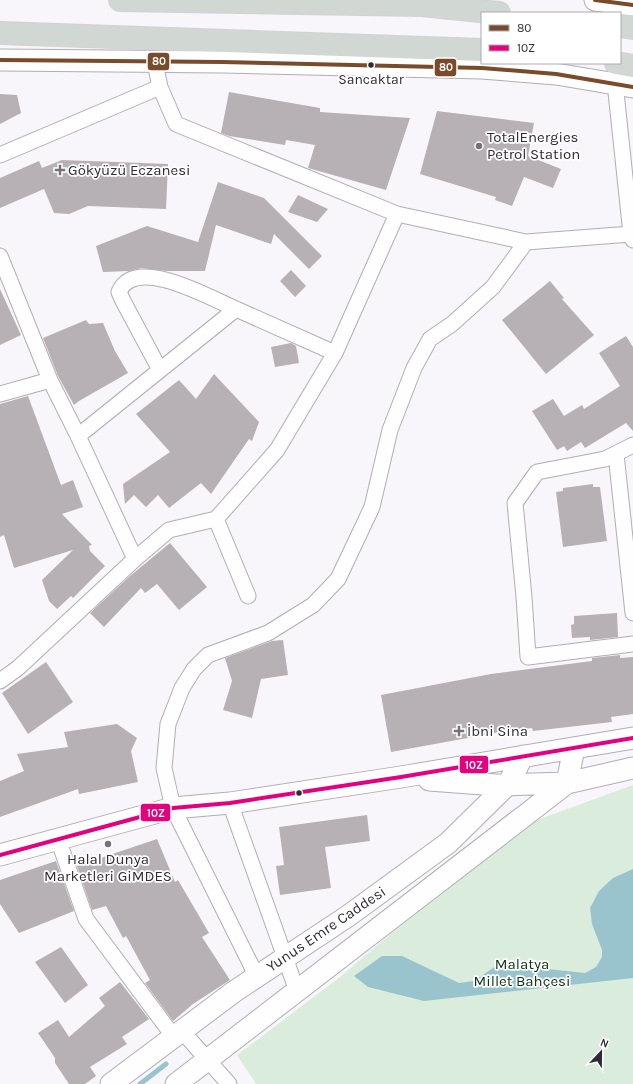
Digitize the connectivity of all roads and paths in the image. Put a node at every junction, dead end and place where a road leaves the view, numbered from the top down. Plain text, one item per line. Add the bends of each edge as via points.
1 (120, 0) edge
2 (595, 0) edge
3 (191, 1) edge
4 (633, 5) edge
5 (489, 12) edge
6 (621, 26) edge
7 (633, 28) edge
8 (0, 33) edge
9 (481, 50) edge
10 (0, 60) edge
11 (155, 63) junction
12 (633, 66) edge
13 (621, 78) edge
14 (160, 87) junction
15 (0, 155) edge
16 (397, 214) junction
17 (632, 237) edge
18 (526, 242) junction
19 (0, 256) edge
20 (236, 309) junction
21 (335, 353) junction
22 (160, 370) junction
23 (50, 380) junction
24 (0, 394) edge
25 (78, 436) junction
26 (633, 445) edge
27 (616, 454) junction
28 (216, 519) junction
29 (135, 559) junction
30 (248, 596) dead end
31 (633, 613) edge
32 (633, 644) edge
33 (0, 681) edge
34 (633, 738) edge
35 (574, 748) junction
36 (523, 756) junction
37 (633, 768) edge
38 (401, 778) junction
39 (567, 783) junction
40 (508, 784) junction
41 (230, 803) junction
42 (173, 808) junction
43 (58, 839) junction
44 (0, 855) edge
45 (285, 958) junction
46 (257, 977) junction
47 (297, 991) junction
48 (178, 1034) junction
49 (209, 1059) junction
50 (111, 1084) edge
51 (176, 1084) edge
52 (229, 1084) edge

1 - 3 highway
2 - 4 main road
3 - 5 highway via 422,5
6 - 7 highway
8 - 9 highway
10 - 11 main road
11 - 13 main road via 222,62 482,68
11 - 14 street
12 - 13 highway
13 - 17 street
14 - 15 street
14 - 16 street via 176,124
16 - 18 street
16 - 21 street
17 - 18 street
18 - 42 street via 493,287 452,324 430,339 414,368 390,430 372,507 338,579 313,605 268,633 208,655 194,669 182,688 168,724 164,768
19 - 23 street
20 - 21 street
20 - 22 street
20 - 22 street via 154,276 134,278 124,284 120,292 123,301
21 - 28 street via 277,450
22 - 25 street
23 - 24 street
23 - 25 street
25 - 29 street
26 - 27 street
27 - 31 street
27 - 32 street via 605,459 537,472 515,503 528,657
28 - 29 street via 169,530
28 - 30 street
29 - 33 street via 18,668
34 - 35 main road
35 - 36 main road
35 - 39 main road
36 - 38 main road
36 - 40 main road, Yunus Emre Caddesi
37 - 39 main road
38 - 40 main road
38 - 41 main road
39 - 40 main road
39 - 47 main road, Yunus Emre Caddesi
40 - 45 main road, Yunus Emre Caddesi via 448,843 348,916
41 - 42 main road
41 - 45 street
42 - 43 main road
42 - 46 street
43 - 44 main road
43 - 48 street via 86,919
45 - 46 main road, Yunus Emre Caddesi
45 - 47 street
46 - 48 main road, Yunus Emre Caddesi
47 - 49 main road, Yunus Emre Caddesi
48 - 49 street
48 - 50 main road, Yunus Emre Caddesi
49 - 51 main road, Yunus Emre Caddesi
49 - 52 street

